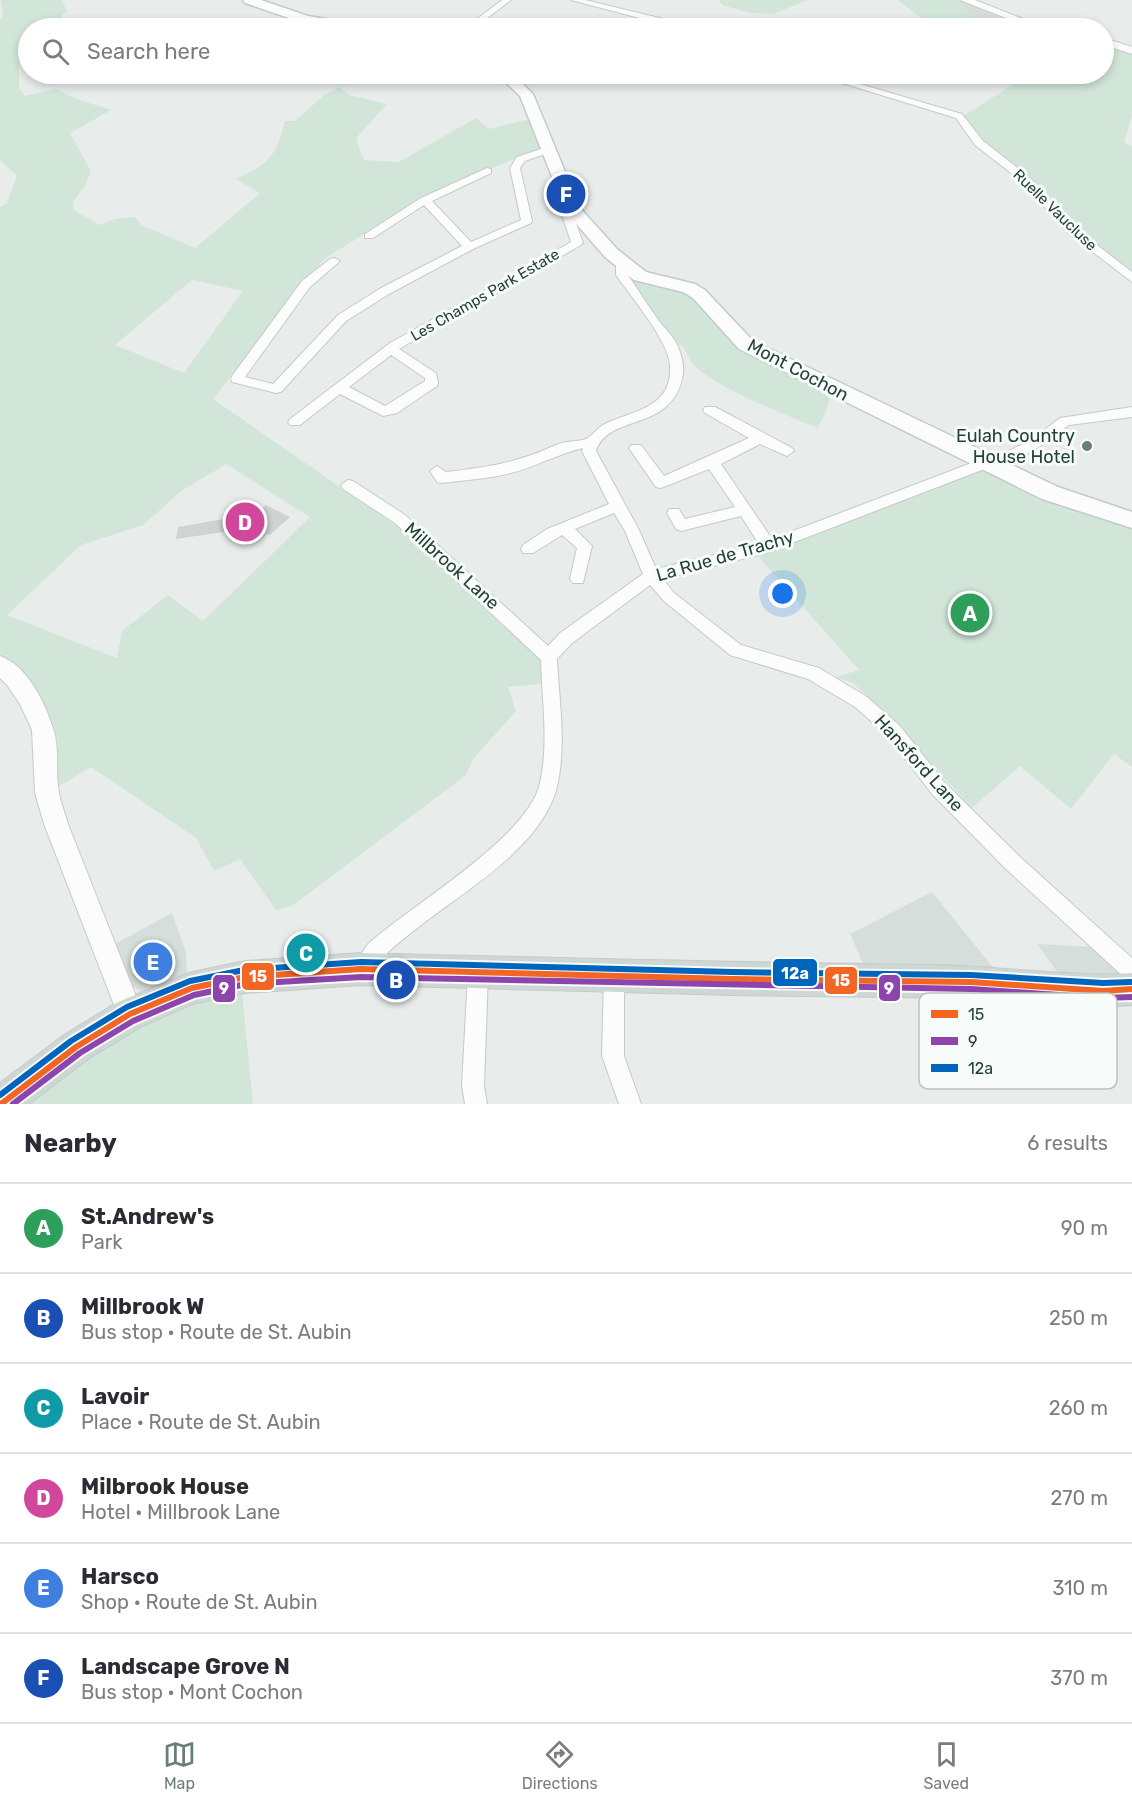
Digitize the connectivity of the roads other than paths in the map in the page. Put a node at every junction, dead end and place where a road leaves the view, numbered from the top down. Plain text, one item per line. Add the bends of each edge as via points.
1 (249, 0) edge
2 (507, 0) edge
3 (575, 0) edge
4 (965, 0) edge
5 (303, 18) edge
6 (483, 18) edge
7 (649, 18) edge
8 (1013, 18) edge
9 (1114, 45) edge
10 (1132, 51) edge
11 (515, 84) edge
12 (852, 84) edge
13 (548, 150) junction
14 (487, 171) dead end
15 (424, 200) junction
16 (572, 209) junction
17 (369, 236) dead end
18 (469, 247) junction
19 (334, 261) dead end
20 (622, 264) junction
21 (1132, 278) edge
22 (391, 349) junction
23 (339, 388) junction
24 (710, 410) dead end
25 (1132, 412) edge
26 (295, 422) dead end
27 (760, 438) junction
28 (590, 442) junction
29 (636, 448) dead end
30 (787, 451) dead end
31 (712, 462) junction
32 (990, 464) junction
33 (437, 471) dead end
34 (348, 485) dead end
35 (616, 506) junction
36 (745, 510) junction
37 (674, 513) dead end
38 (1132, 520) edge
39 (564, 528) junction
40 (769, 546) junction
41 (528, 549) dead end
42 (651, 576) junction
43 (578, 579) dead end
44 (549, 657) junction
45 (0, 665) edge
46 (361, 969) junction
47 (1132, 971) edge
48 (478, 973) junction
49 (614, 976) junction
50 (1132, 989) edge
51 (130, 1014) junction
52 (1, 1104) edge
53 (476, 1104) edge
54 (630, 1104) edge

1 - 5 main road
2 - 6 street
3 - 7 street
4 - 8 street
9 - 10 street
11 - 13 main road, Mont Cochon via 526,94
12 - 21 street, Ruelle Vaucluse via 959,116 979,142 1024,178 1072,231
13 - 16 main road, Mont Cochon
13 - 18 street via 521,159 515,168 527,221
14 - 15 street
15 - 17 street
15 - 18 street
16 - 20 main road, Mont Cochon
16 - 22 street, Les Champs Park Estate via 567,215 577,243
18 - 19 street via 342,318 276,389 237,379 306,284
20 - 28 street via 622,275 672,347 679,370 676,383 659,406 607,427
20 - 32 main road, Mont Cochon via 640,276 699,294 746,345
22 - 23 street, Les Champs Park Estate
22 - 23 street, Les Champs Park Estate via 431,376 432,383 392,410 383,411
23 - 26 street, Les Champs Park Estate
24 - 27 street
25 - 32 street via 1065,421 1037,442
27 - 30 street
27 - 31 street
28 - 33 street via 561,448 507,470 442,478
28 - 35 street, Hansford Lane via 589,451
29 - 31 street via 664,489
31 - 36 street
32 - 38 main road, Mont Cochon via 1068,500
32 - 40 street, La Rue de Trachy
34 - 44 street, Millbrook Lane via 400,519
35 - 39 street
35 - 42 street, Hansford Lane via 632,530
36 - 37 street via 681,525
36 - 40 street
39 - 41 street
39 - 43 street via 585,546
40 - 42 street, La Rue de Trachy
42 - 44 street, La Rue de Trachy via 566,638
42 - 47 street, Hansford Lane via 669,597 736,650 813,673 861,702 894,731 938,788 1013,863
44 - 46 street via 549,787 541,805 526,828 375,951
45 - 51 street via 15,678 43,730 47,793 56,824
46 - 48 main road
46 - 51 main road via 245,977 192,988
48 - 49 main road
48 - 53 street via 473,1086
49 - 50 main road
49 - 54 street via 613,1056
51 - 52 main road via 76,1047

